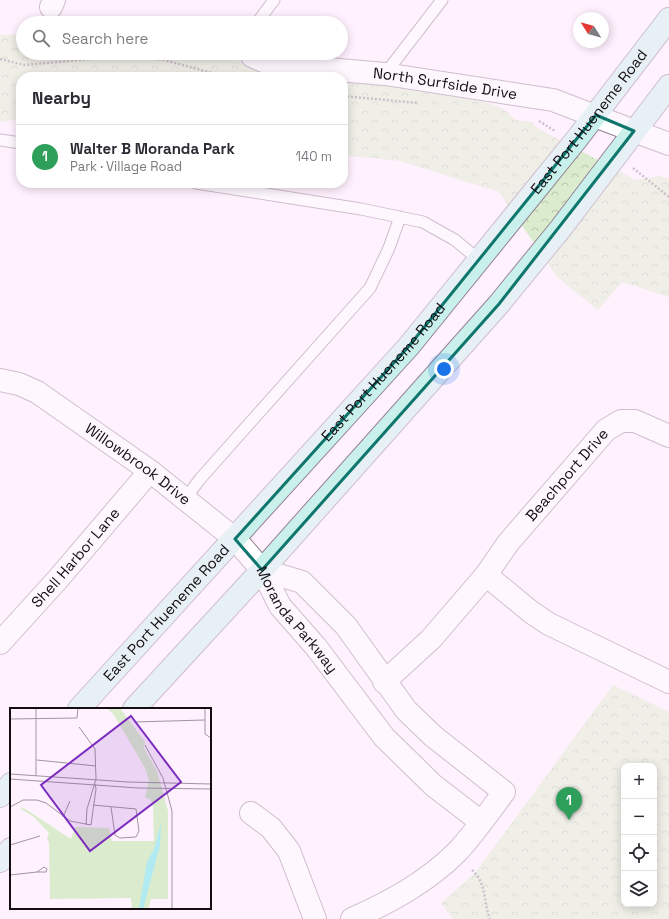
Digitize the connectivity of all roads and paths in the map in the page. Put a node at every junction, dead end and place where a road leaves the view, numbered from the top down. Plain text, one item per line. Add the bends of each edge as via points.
1 (274, 0) edge
2 (442, 0) edge
3 (262, 16) edge
4 (669, 20) edge
5 (0, 59) edge
6 (80, 60) edge
7 (164, 60) edge
8 (262, 60) edge
9 (208, 72) edge
10 (385, 74) junction
11 (669, 86) edge
12 (596, 115) junction
13 (634, 131) junction
14 (0, 140) edge
15 (16, 143) edge
16 (669, 144) edge
17 (638, 170) dead end
18 (226, 188) edge
19 (669, 197) edge
20 (400, 217) junction
21 (479, 260) junction
22 (0, 380) edge
23 (669, 436) edge
24 (150, 471) junction
25 (185, 499) junction
26 (235, 539) junction
27 (262, 570) junction
28 (486, 575) junction
29 (0, 643) edge
30 (384, 682) junction
31 (669, 682) edge
32 (80, 708) edge
33 (135, 708) edge
34 (10, 785) edge
35 (0, 796) edge
36 (251, 813) dead end
37 (481, 822) junction
38 (10, 850) edge
39 (0, 861) edge
40 (472, 870) dead end
41 (315, 919) edge
42 (352, 919) edge
43 (490, 919) edge

1 - 3 lane
2 - 10 lane
4 - 12 main road, East Port Hueneme Road
5 - 6 path via 24,65
7 - 9 path
8 - 10 street, North Surfside Drive via 270,64
10 - 12 street, North Surfside Drive via 553,100
11 - 13 main road
12 - 13 street, North Surfside Drive
12 - 21 main road, East Port Hueneme Road
13 - 16 street, North Surfside Drive
13 - 27 main road via 561,228 499,304
14 - 15 lane
17 - 19 path
18 - 20 lane
20 - 21 lane via 423,222 455,240
20 - 25 lane via 370,288
21 - 26 main road, East Port Hueneme Road via 409,346
22 - 24 street, Willowbrook Drive via 19,384 37,392
23 - 28 street, Beachport Drive via 636,422 621,421 606,430 508,543
24 - 25 street, Willowbrook Drive
24 - 29 street, Shell Harbor Lane via 58,580
25 - 26 street, Willowbrook Drive
26 - 27 street, Willowbrook Drive
26 - 32 main road, East Port Hueneme Road
27 - 30 street, Moranda Parkway via 302,582 346,626
27 - 33 main road
27 - 37 street, Moranda Parkway via 280,606 316,647 384,737 433,785
28 - 30 street, Beachport Drive via 431,639
28 - 31 street via 549,624
30 - 37 street, Moranda Parkway via 406,710 433,736 504,792
34 - 35 main road
36 - 41 street via 270,828 289,851
37 - 42 street via 457,852 431,875 393,899
38 - 39 main road
40 - 43 path via 482,882

